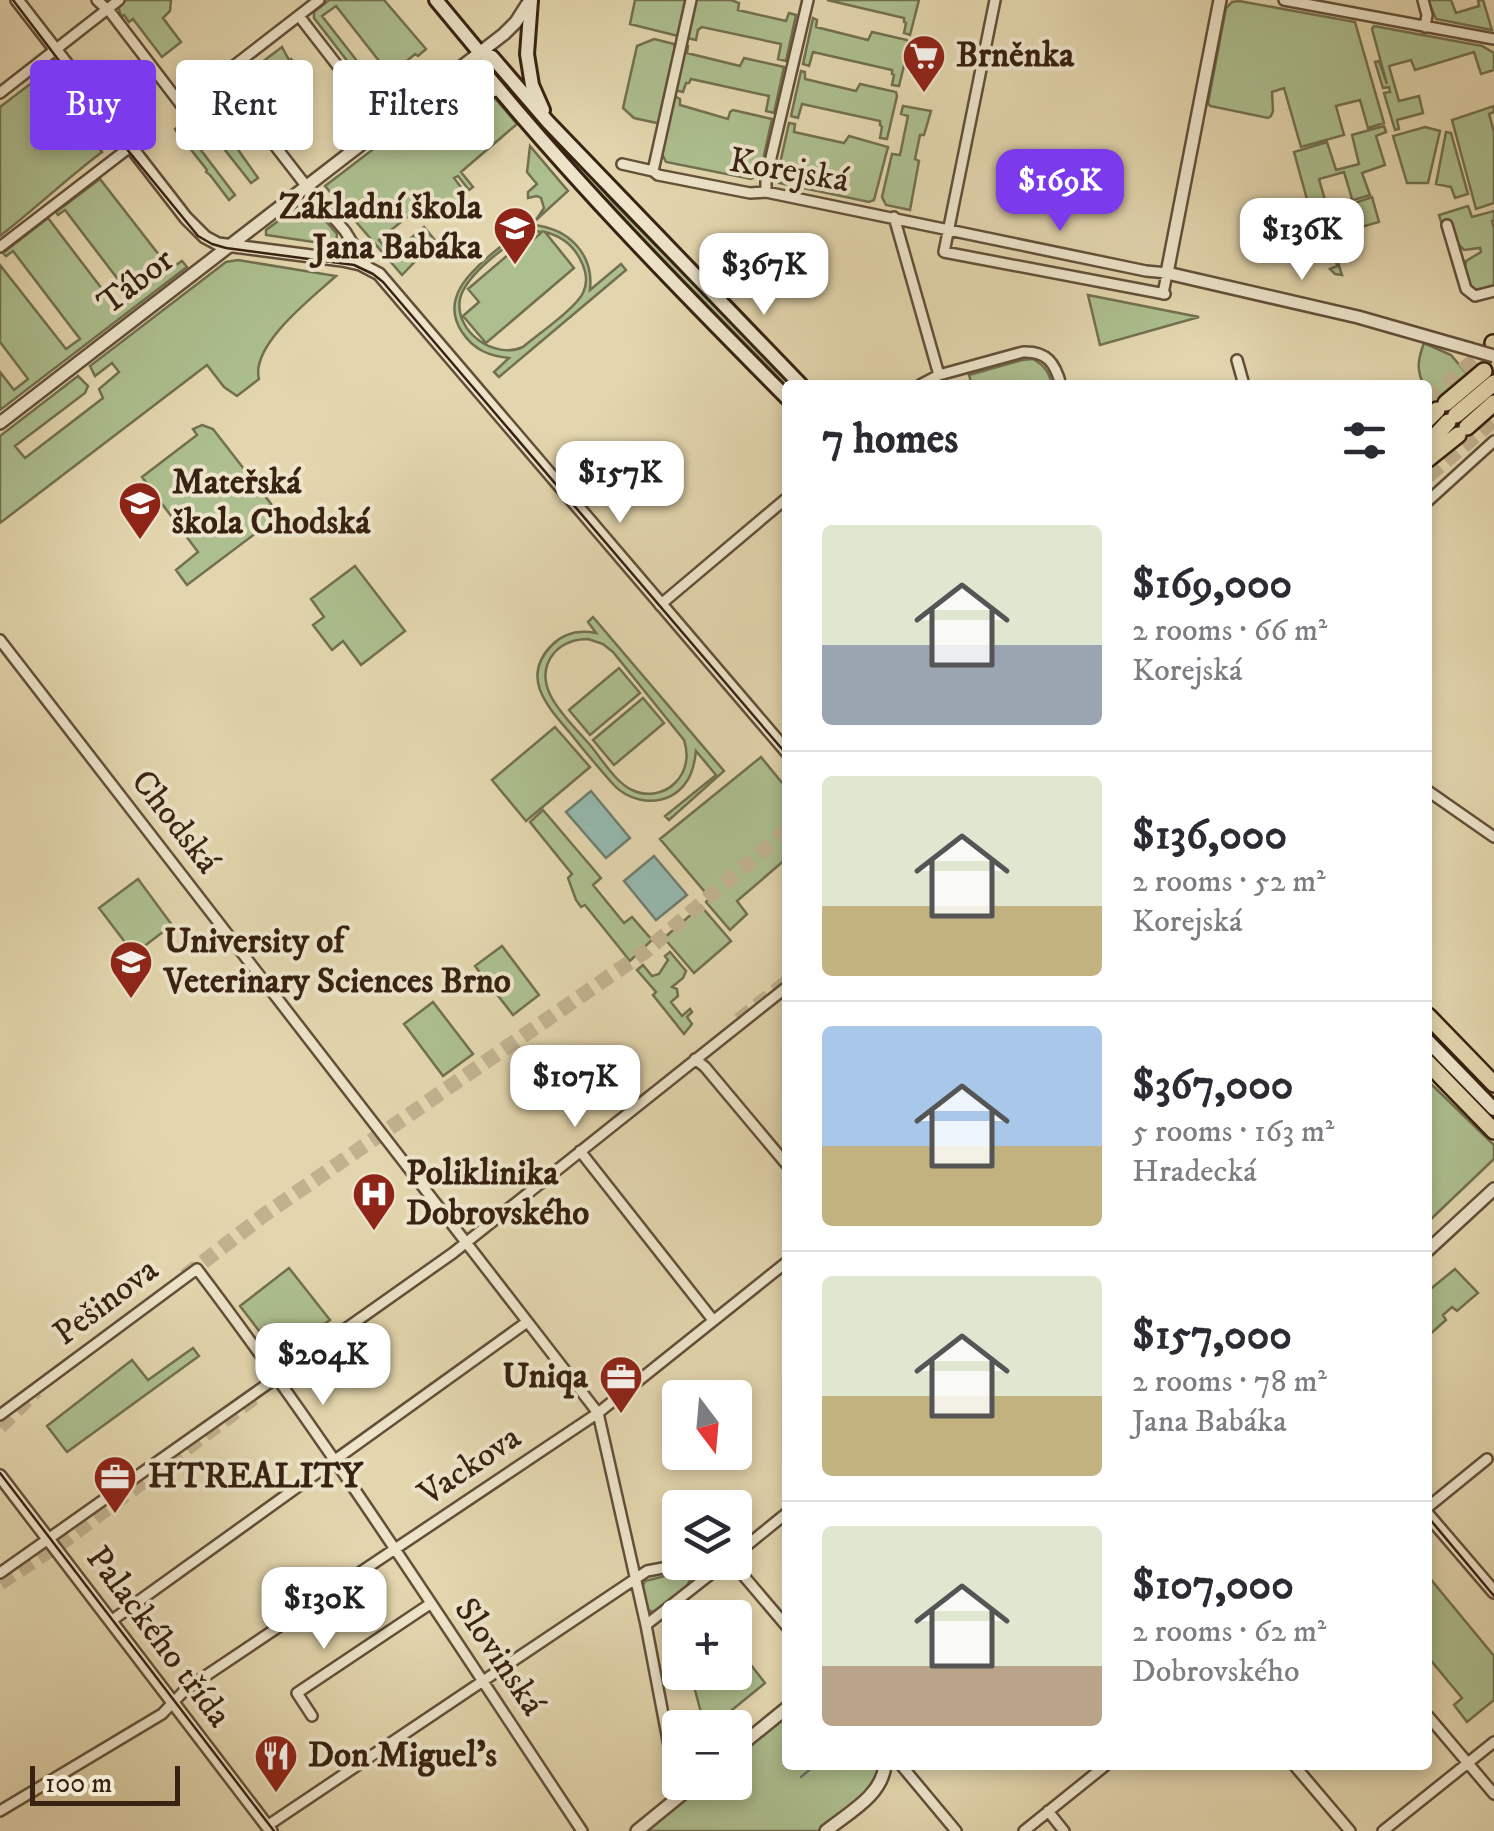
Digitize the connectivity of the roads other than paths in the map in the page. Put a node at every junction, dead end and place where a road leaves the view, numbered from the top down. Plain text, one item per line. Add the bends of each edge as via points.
1 (17, 0) edge
2 (97, 0) edge
3 (119, 0) edge
4 (318, 0) edge
5 (436, 0) edge
6 (531, 0) edge
7 (691, 0) edge
8 (808, 0) edge
9 (995, 0) edge
10 (1220, 0) edge
11 (1284, 0) edge
12 (1423, 0) edge
13 (106, 10) junction
14 (299, 16) junction
15 (1425, 26) junction
16 (1494, 40) edge
17 (56, 50) junction
18 (480, 52) junction
19 (64, 60) edge
20 (242, 60) edge
21 (333, 60) edge
22 (470, 60) edge
23 (494, 90) edge
24 (0, 93) edge
25 (502, 94) junction
26 (176, 98) edge
27 (548, 122) junction
28 (126, 150) edge
29 (132, 150) edge
30 (278, 150) edge
31 (356, 150) edge
32 (622, 164) dead end
33 (652, 170) junction
34 (307, 188) junction
35 (766, 192) junction
36 (894, 218) junction
37 (1447, 225) dead end
38 (948, 231) junction
39 (229, 246) junction
40 (0, 247) edge
41 (368, 268) junction
42 (1167, 273) junction
43 (1494, 290) edge
44 (1494, 356) edge
45 (1237, 360) dead end
46 (939, 375) junction
47 (1489, 377) edge
48 (796, 380) edge
49 (930, 380) edge
50 (1060, 380) edge
51 (1243, 380) edge
52 (782, 392) edge
53 (1494, 403) edge
54 (0, 422) edge
55 (1445, 422) edge
56 (1494, 441) edge
57 (1432, 451) edge
58 (1432, 497) edge
59 (782, 502) edge
60 (660, 605) junction
61 (0, 640) edge
62 (782, 746) edge
63 (1432, 794) edge
64 (1494, 836) edge
65 (782, 991) edge
66 (1432, 1020) edge
67 (1432, 1045) edge
68 (695, 1059) junction
69 (1432, 1068) edge
70 (1494, 1084) edge
71 (1494, 1109) edge
72 (1494, 1131) edge
73 (580, 1151) junction
74 (782, 1159) edge
75 (1494, 1189) edge
76 (465, 1242) junction
77 (1432, 1246) edge
78 (782, 1266) edge
79 (197, 1269) joint
80 (714, 1320) junction
81 (527, 1322) junction
82 (278, 1377) junction
83 (598, 1413) junction
84 (0, 1415) edge
85 (1487, 1459) dead end
86 (336, 1461) junction
87 (0, 1476) edge
88 (1432, 1507) edge
89 (1432, 1516) edge
90 (782, 1517) edge
91 (50, 1540) junction
92 (752, 1541) edge
93 (395, 1550) junction
94 (662, 1569) edge
95 (0, 1573) edge
96 (705, 1580) edge
97 (745, 1580) edge
98 (634, 1581) junction
99 (1494, 1592) edge
100 (430, 1604) junction
101 (110, 1621) junction
102 (782, 1621) edge
103 (646, 1625) junction
104 (482, 1683) junction
105 (173, 1702) junction
106 (662, 1710) edge
107 (782, 1712) edge
108 (312, 1716) dead end
109 (1432, 1721) edge
110 (752, 1736) edge
111 (1494, 1742) edge
112 (1468, 1763) junction
113 (884, 1770) edge
114 (905, 1770) edge
115 (1100, 1770) edge
116 (1298, 1770) edge
117 (1494, 1794) edge
118 (675, 1800) edge
119 (0, 1811) edge
120 (1048, 1811) junction
121 (269, 1828) edge
122 (582, 1831) edge
123 (636, 1831) edge
124 (826, 1831) edge
125 (956, 1831) edge
126 (1024, 1831) edge
127 (1064, 1831) edge
128 (1350, 1831) edge
129 (1383, 1831) edge

1 - 17 street
2 - 13 street
3 - 13 street
4 - 14 street
5 - 18 main road
6 - 18 street, Tábor
6 - 27 main road via 529,71
7 - 33 street
8 - 35 street
9 - 38 street
10 - 42 street
11 - 15 street
12 - 15 street
13 - 17 street
13 - 26 street
14 - 20 street
14 - 21 street
15 - 16 street
17 - 19 street
17 - 24 street
18 - 22 street, Tábor
18 - 25 main road via 482,69
18 - 27 main road via 492,57
23 - 25 main road
25 - 52 main road via 605,212
27 - 48 main road
28 - 40 street
29 - 39 street via 194,228
30 - 34 street
31 - 34 street, Tábor
32 - 33 street, Korejská
33 - 35 street, Korejská
34 - 39 street, Tábor
34 - 41 street
35 - 36 street, Korejská
36 - 38 street, Korejská
36 - 46 street
37 - 43 street via 1466,289 1474,296
38 - 42 street, Korejská
38 - 42 street via 944,252 964,256 1166,294
39 - 41 street
39 - 54 street, Tábor
41 - 60 street
42 - 44 street, Korejská, bridge
45 - 51 street
46 - 49 street
46 - 50 street via 1036,352 1052,360
47 - 55 highway
53 - 55 highway
55 - 57 highway
56 - 58 street
59 - 60 street
60 - 62 street
61 - 76 street, Chodská
63 - 64 street
65 - 68 street
66 - 70 highway
67 - 71 main road
68 - 73 street
68 - 74 street
69 - 72 highway
73 - 76 street
73 - 80 street
75 - 77 street
76 - 81 street, Chodská
76 - 82 street
78 - 80 street, Vackova
79 - 82 street, Slovinská
79 - 84 street, Pešinova
80 - 83 street, Vackova
81 - 83 street, Chodská
81 - 86 street
82 - 86 street, Slovinská
82 - 91 street
83 - 93 street, Vackova
83 - 98 street
85 - 88 street
86 - 93 street, Slovinská
86 - 101 street
87 - 91 street, Palackého třída
89 - 99 street
90 - 92 street
91 - 95 street
91 - 101 street, Palackého třída
93 - 100 street, Slovinská
93 - 105 street, Vackova
94 - 98 street
96 - 103 street
97 - 102 street
98 - 103 street
98 - 104 street
100 - 104 street, Slovinská
100 - 108 street via 297,1693
101 - 105 street, Palackého třída
103 - 106 street
104 - 121 street
104 - 122 street, Slovinská
105 - 119 street, Vackova
105 - 121 street, Palackého třída
107 - 110 street
109 - 112 street
111 - 112 street
112 - 117 street
112 - 129 street
113 - 124 street via 877,1788
114 - 125 street
115 - 120 street
116 - 128 street
118 - 123 street
120 - 126 street
120 - 127 street

